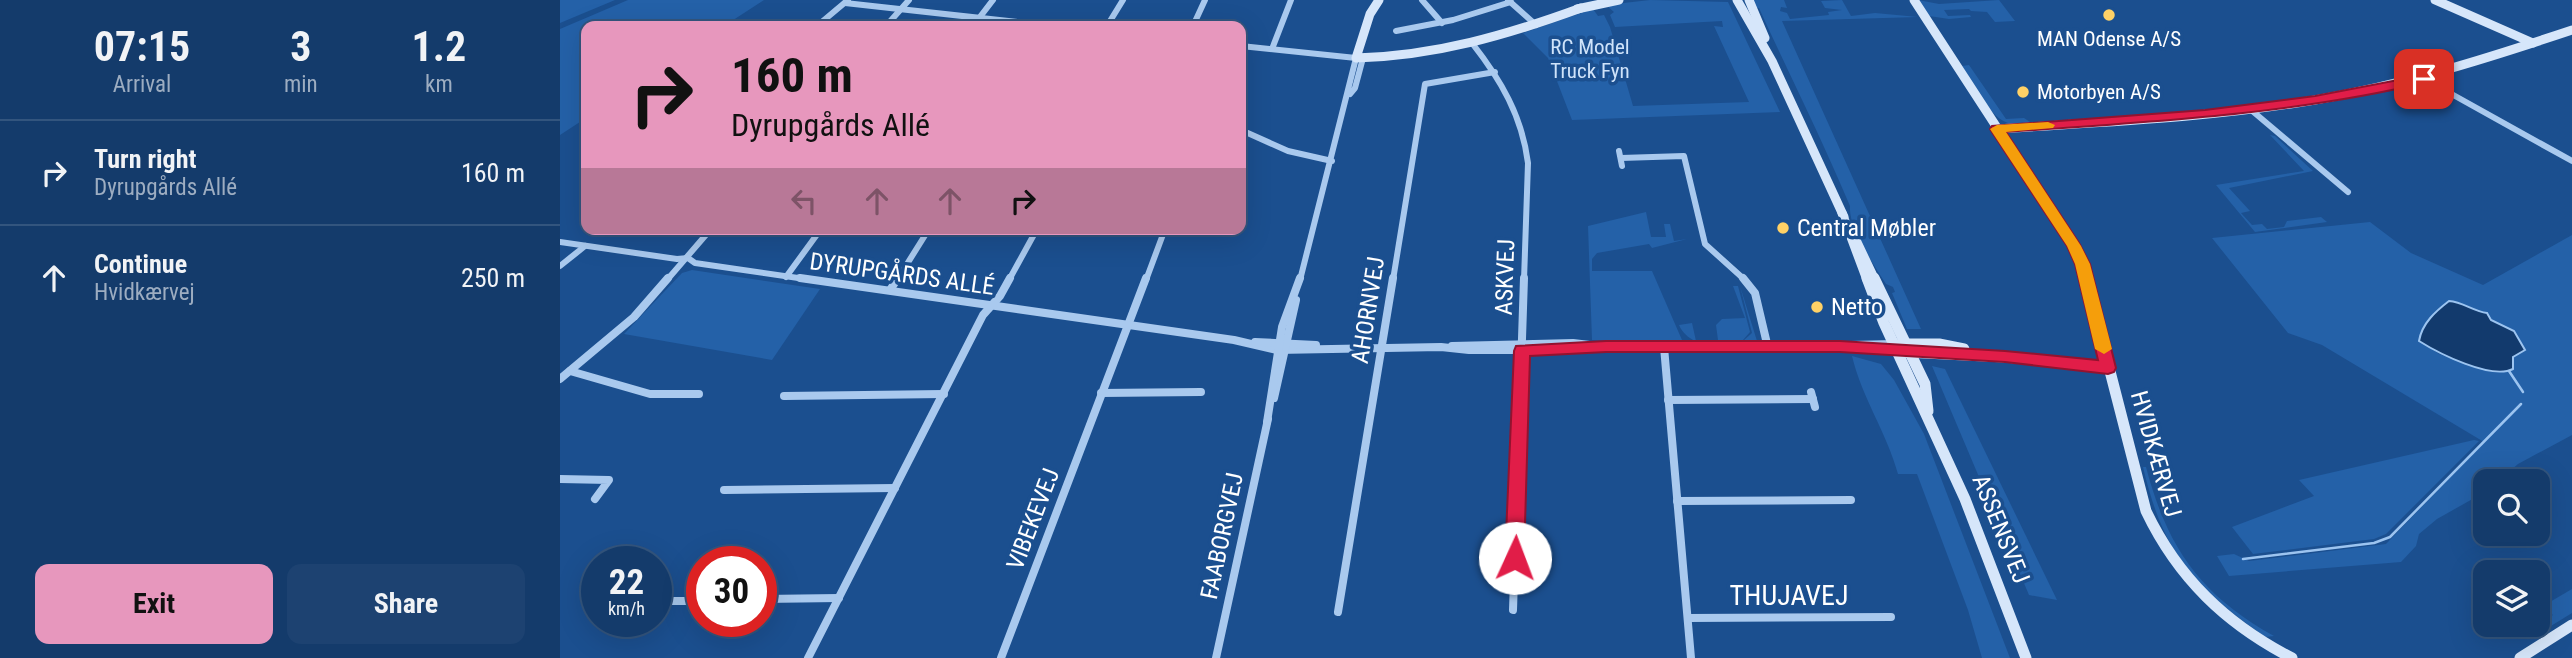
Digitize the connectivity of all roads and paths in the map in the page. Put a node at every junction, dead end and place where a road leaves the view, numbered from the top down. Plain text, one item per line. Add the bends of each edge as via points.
1 (909, 0) edge
2 (993, 0) edge
3 (1123, 0) edge
4 (1205, 0) edge
5 (1291, 0) edge
6 (1379, 0) edge
7 (1422, 0) edge
8 (1619, 0) edge
9 (1737, 0) edge
10 (1743, 0) edge
11 (1749, 0) edge
12 (1914, 0) edge
13 (2435, 0) edge
14 (846, 1) edge
15 (1509, 1) edge
16 (900, 10) junction
17 (979, 18) junction
18 (823, 21) edge
19 (891, 21) edge
20 (977, 21) edge
21 (1007, 21) edge
22 (1110, 21) edge
23 (1195, 21) edge
24 (1538, 22) junction
25 (1442, 23) junction
26 (1396, 31) dead end
27 (2572, 31) edge
28 (1472, 43) junction
29 (2533, 43) junction
30 (1768, 44) junction
31 (1246, 46) edge
32 (1272, 49) junction
33 (1360, 56) junction
34 (1772, 61) junction
35 (1495, 72) junction
36 (2421, 78) junction
37 (2249, 108) junction
38 (1997, 129) junction
39 (1246, 132) edge
40 (1621, 158) dead end
41 (1332, 161) junction
42 (2572, 161) edge
43 (2348, 192) dead end
44 (1842, 213) junction
45 (706, 235) edge
46 (817, 235) edge
47 (925, 235) edge
48 (1034, 235) edge
49 (1163, 235) edge
50 (560, 242) edge
51 (585, 246) junction
52 (688, 258) junction
53 (560, 265) edge
54 (786, 277) junction
55 (1300, 279) junction
56 (890, 290) junction
57 (992, 306) junction
58 (1127, 325) junction
59 (1278, 346) junction
60 (1287, 346) junction
61 (1522, 347) junction
62 (1664, 347) junction
63 (1382, 348) junction
64 (1768, 348) junction
65 (1894, 348) junction
66 (1909, 348) junction
67 (2108, 368) junction
68 (570, 372) junction
69 (560, 379) edge
70 (1201, 392) dead end
71 (1101, 393) junction
72 (699, 394) dead end
73 (944, 394) junction
74 (784, 396) dead end
75 (1813, 399) dead end
76 (1668, 400) junction
77 (1929, 419) junction
78 (1267, 422) junction
79 (560, 479) edge
80 (895, 488) junction
81 (724, 490) dead end
82 (595, 499) dead end
83 (1851, 500) dead end
84 (1677, 501) junction
85 (839, 598) junction
86 (777, 599) edge
87 (1513, 610) dead end
88 (1338, 612) dead end
89 (1891, 617) dead end
90 (1688, 618) junction
91 (2572, 625) edge
92 (808, 658) edge
93 (1001, 658) edge
94 (1216, 658) edge
95 (1691, 658) edge
96 (2026, 658) edge
97 (2292, 658) edge
98 (2520, 658) edge

1 - 16 street
2 - 17 street
3 - 22 street
4 - 23 street
5 - 32 street
6 - 33 street, FAABORGVEJ via 1370,14
7 - 25 street
8 - 24 street
9 - 34 street, ASSENSVEJ
10 - 30 street
11 - 30 street, ASSENSVEJ
12 - 38 street, HVIDKÆRVEJ
13 - 29 street
14 - 16 street
14 - 18 street
15 - 24 street
15 - 25 street
16 - 17 street
16 - 19 street
17 - 20 street
17 - 21 street
24 - 28 street
25 - 26 street
27 - 29 street
28 - 33 street
28 - 35 street, ASKVEJ
29 - 36 street
30 - 34 street, ASSENSVEJ
31 - 32 street
32 - 33 street
33 - 41 street, FAABORGVEJ
34 - 44 street, ASSENSVEJ
35 - 61 street, ASKVEJ via 1517,111 1527,155
35 - 63 street, AHORNVEJ via 1425,84
36 - 37 street
36 - 42 street
37 - 38 street
37 - 43 street
38 - 67 street, HVIDKÆRVEJ via 2074,246
39 - 41 street via 1288,151
40 - 64 street via 1684,156 1705,244 1755,293
41 - 55 street, FAABORGVEJ
44 - 65 street, ASSENSVEJ
44 - 66 street, ASSENSVEJ
45 - 52 street
46 - 54 street
47 - 56 street
48 - 57 street
49 - 58 street, VIBEKEVEJ
50 - 51 street, DYRUPGÅRDS ALLÉ
51 - 52 street, DYRUPGÅRDS ALLÉ
51 - 53 street
52 - 54 street, DYRUPGÅRDS ALLÉ via 695,263
52 - 68 street via 634,317
54 - 56 street, DYRUPGÅRDS ALLÉ
55 - 59 street, FAABORGVEJ
55 - 60 street, FAABORGVEJ
56 - 57 street, DYRUPGÅRDS ALLÉ
57 - 58 street, DYRUPGÅRDS ALLÉ
57 - 73 street via 983,315
58 - 59 street, DYRUPGÅRDS ALLÉ
58 - 71 street, VIBEKEVEJ
59 - 60 street, DYRUPGÅRDS ALLÉ
59 - 78 street, FAABORGVEJ
60 - 63 street, DYRUPGÅRDS ALLÉ
60 - 78 street, FAABORGVEJ
61 - 62 street, DYRUPGÅRDS ALLÉ
61 - 63 street, DYRUPGÅRDS ALLÉ via 1469,351
61 - 87 street, ASKVEJ
62 - 64 street, DYRUPGÅRDS ALLÉ
62 - 76 street
63 - 88 street, AHORNVEJ
64 - 65 street, DYRUPGÅRDS ALLÉ
65 - 66 street, HVIDKÆRVEJ
65 - 77 street, ASSENSVEJ
66 - 67 street, HVIDKÆRVEJ
66 - 77 street, ASSENSVEJ via 1925,384
67 - 97 street, HVIDKÆRVEJ via 2146,511 2172,562 2225,616
68 - 69 street
68 - 72 street via 650,394
70 - 71 street
71 - 93 street, VIBEKEVEJ
73 - 74 street
73 - 80 street
75 - 76 street
76 - 84 street
77 - 96 street, ASSENSVEJ
78 - 94 street, FAABORGVEJ
79 - 82 street via 609,480
80 - 81 street
80 - 85 street
83 - 84 street
84 - 90 street
85 - 86 street
85 - 92 street
89 - 90 street, THUJAVEJ
90 - 95 street
91 - 98 street

